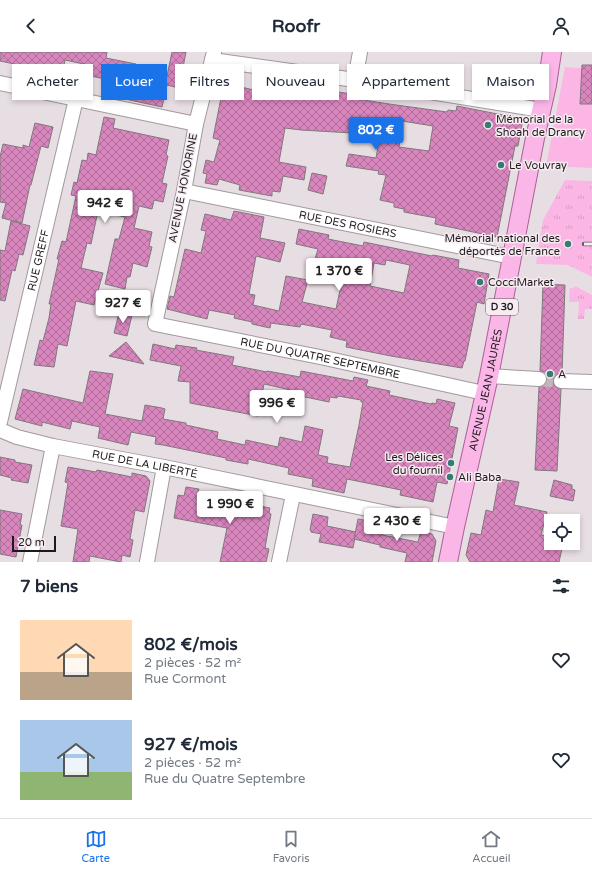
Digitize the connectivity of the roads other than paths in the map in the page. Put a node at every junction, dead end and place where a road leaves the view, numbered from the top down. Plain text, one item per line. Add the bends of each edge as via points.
1 (360, 52) edge
2 (552, 52) edge
3 (213, 56) edge
4 (358, 64) edge
5 (347, 79) edge
6 (0, 83) edge
7 (12, 86) edge
8 (464, 98) edge
9 (76, 100) edge
10 (81, 100) edge
11 (541, 110) junction
12 (196, 124) junction
13 (184, 191) junction
14 (512, 257) junction
15 (155, 324) joint
16 (539, 379) tunnel mouth
17 (561, 380) tunnel mouth
18 (592, 382) edge
19 (486, 384) junction
20 (0, 422) edge
21 (0, 430) edge
22 (53, 446) junction
23 (164, 467) junction
24 (293, 494) junction
25 (454, 527) junction
26 (30, 562) edge
27 (146, 562) edge
28 (279, 562) edge
29 (448, 562) edge

1 - 4 street
2 - 11 main road, AVENUE JEAN JAURÈS / D 30
3 - 5 street
3 - 12 street, AVENUE HONORINE
6 - 7 street
8 - 11 street
9 - 20 street, RUE GREFF
10 - 12 street
11 - 14 main road, AVENUE JEAN JAURÈS / D 30
12 - 13 street, AVENUE HONORINE
13 - 14 street, RUE DES ROSIERS
13 - 15 street, AVENUE HONORINE
14 - 19 main road, AVENUE JEAN JAURÈS / D 30
15 - 19 street, RUE DU QUATRE SEPTEMBRE via 320,357
16 - 19 street, RUE DU QUATRE SEPTEMBRE
17 - 18 street
19 - 25 main road, AVENUE JEAN JAURÈS / D 30
21 - 22 street, RUE DE LA LIBERTÉ
22 - 23 street, RUE DE LA LIBERTÉ
22 - 26 street
23 - 24 street, RUE DE LA LIBERTÉ
23 - 27 street
24 - 25 street, RUE DE LA LIBERTÉ
24 - 28 street
25 - 29 main road, AVENUE JEAN JAURÈS / D 30

